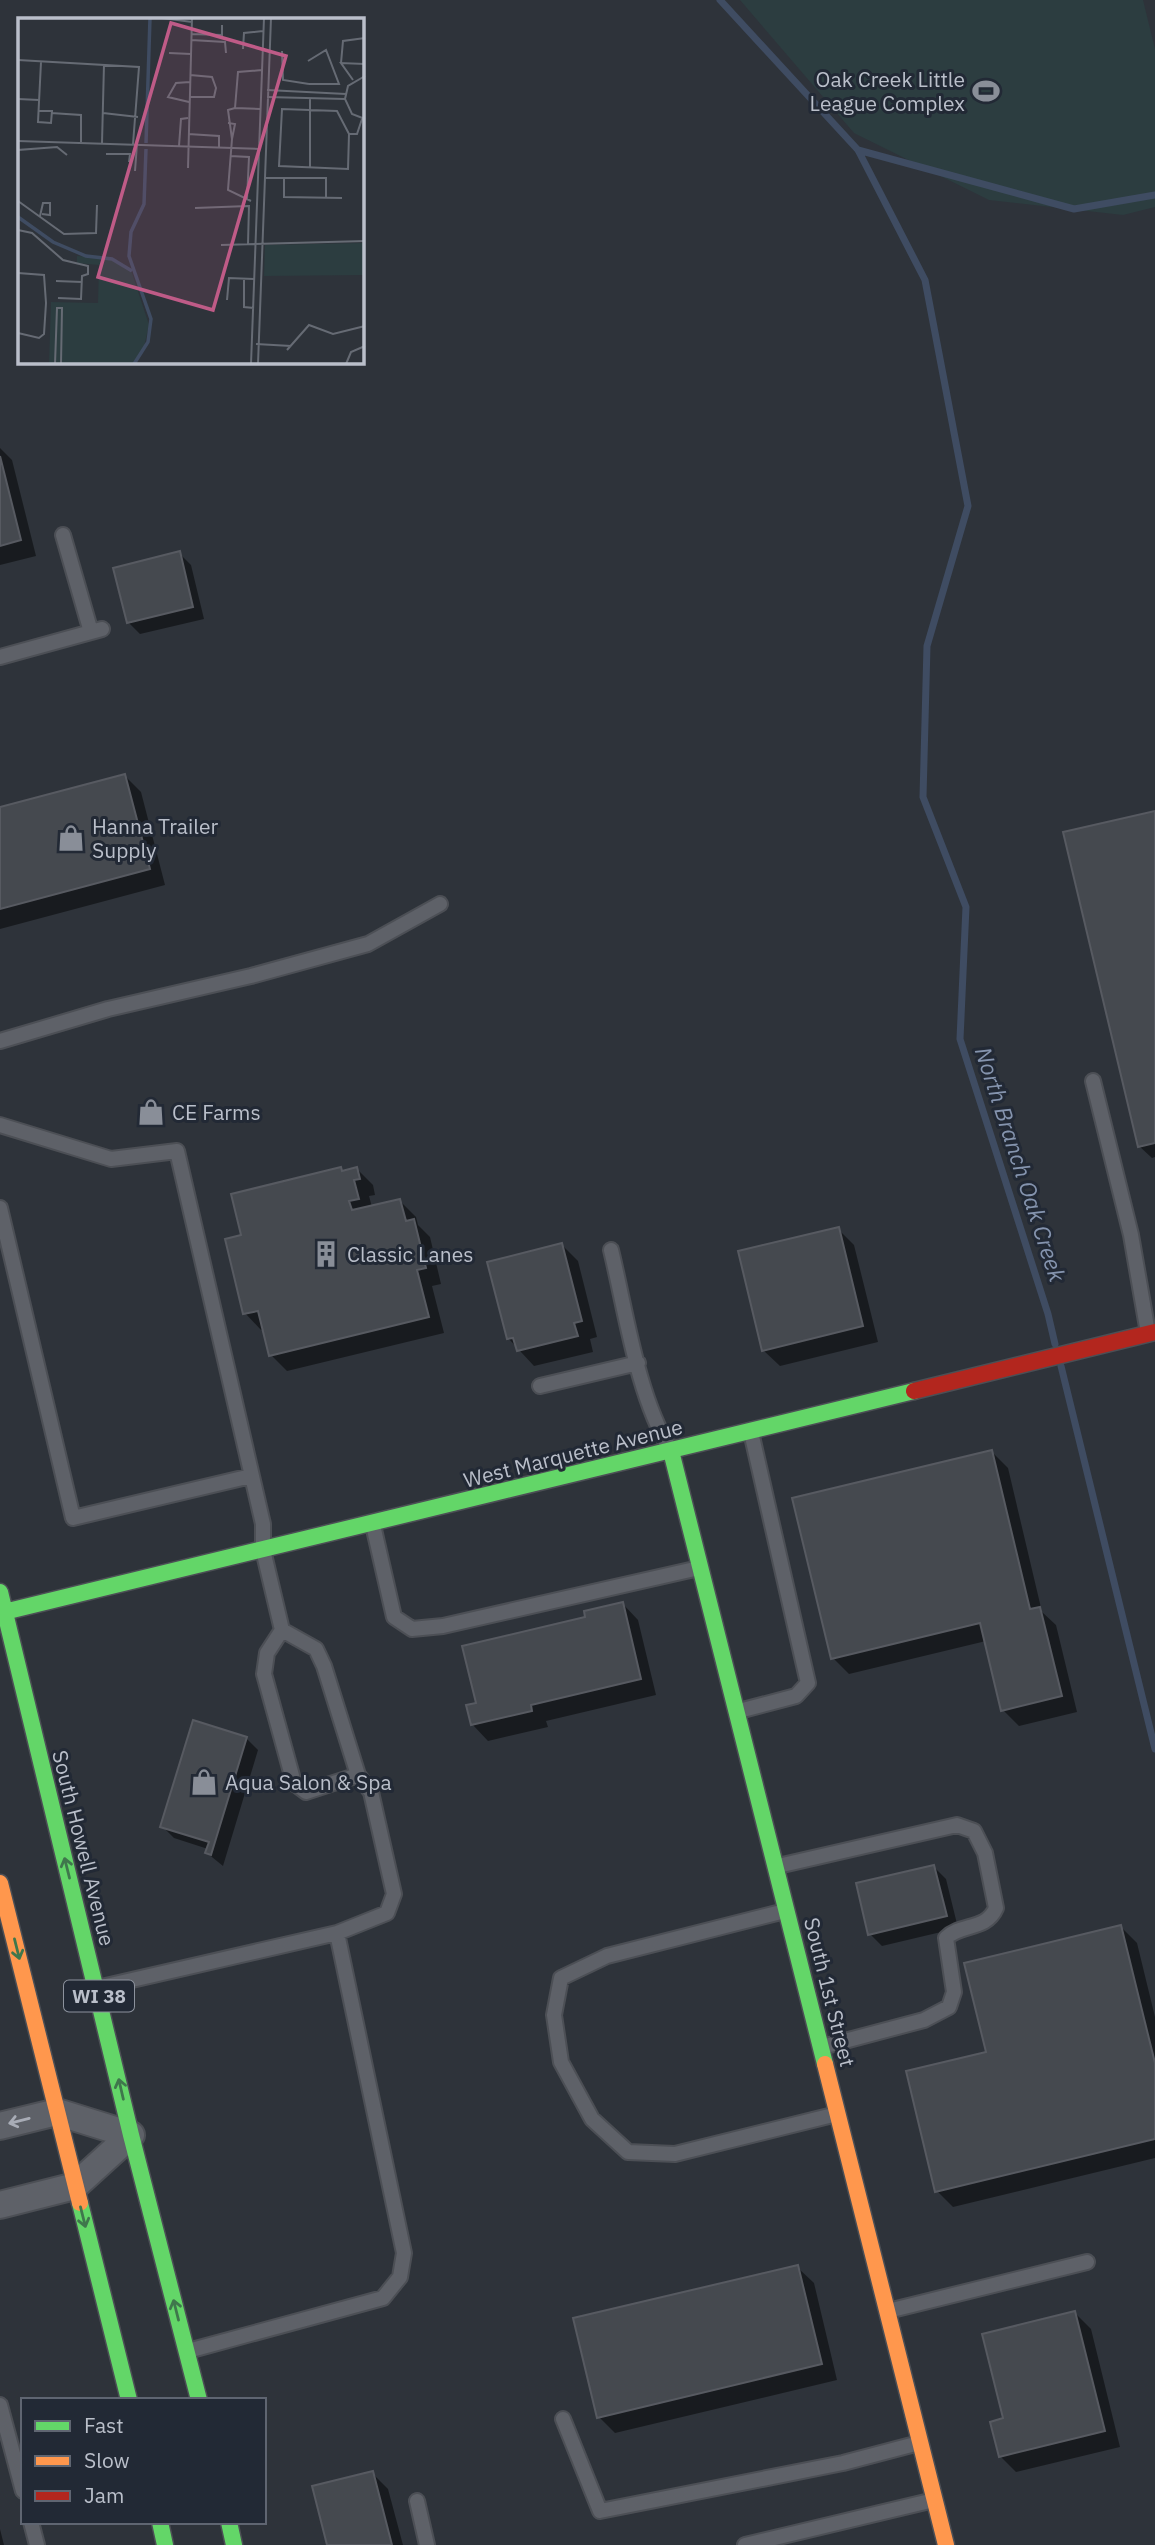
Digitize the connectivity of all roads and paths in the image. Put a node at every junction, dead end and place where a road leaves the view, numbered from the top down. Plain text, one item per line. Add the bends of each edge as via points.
1 (63, 535) dead end
2 (0, 657) edge
3 (440, 904) dead end
4 (0, 1041) edge
5 (1093, 1082) dead end
6 (0, 1125) edge
7 (0, 1208) edge
8 (611, 1250) dead end
9 (1152, 1333) edge
10 (638, 1363) junction
11 (540, 1386) dead end
12 (751, 1431) junction
13 (671, 1451) junction
14 (251, 1476) junction
15 (372, 1523) junction
16 (263, 1549) junction
17 (701, 1568) junction
18 (0, 1592) edge
19 (2, 1612) edge
20 (282, 1630) junction
21 (737, 1711) junction
22 (358, 1775) junction
23 (777, 1866) junction
24 (0, 1883) edge
25 (788, 1910) junction
26 (337, 1933) junction
27 (97, 1989) junction
28 (822, 2047) junction
29 (57, 2112) junction
30 (839, 2114) junction
31 (0, 2126) edge
32 (131, 2135) junction
33 (75, 2186) junction
34 (0, 2205) edge
35 (1087, 2262) dead end
36 (888, 2311) junction
37 (187, 2351) junction
38 (128, 2398) edge
39 (199, 2398) edge
40 (0, 2405) edge
41 (563, 2419) dead end
42 (921, 2443) junction
43 (21, 2484) edge
44 (935, 2500) junction
45 (417, 2501) dead end
46 (32, 2524) edge
47 (160, 2524) edge
48 (229, 2524) edge
49 (37, 2545) edge
50 (165, 2545) edge
51 (234, 2545) edge
52 (427, 2545) edge
53 (745, 2545) edge
54 (946, 2545) edge

1 - 2 lane via 97,630
3 - 4 lane via 368,944
5 - 9 lane
6 - 14 lane via 111,1159 177,1151
7 - 14 lane via 73,1518
8 - 10 lane
9 - 12 street, West Marquette Avenue
10 - 11 lane
10 - 13 lane via 657,1428
12 - 13 street, West Marquette Avenue
12 - 21 lane via 808,1683 796,1696
13 - 15 street, West Marquette Avenue
13 - 17 street, South 1st Street
14 - 16 lane via 264,1524
15 - 16 street, West Marquette Avenue
15 - 17 lane via 394,1617 412,1629
16 - 19 street, West Marquette Avenue
16 - 20 lane
17 - 21 street, South 1st Street
18 - 19 street, South Howell Avenue / WI 38
27 -> 19 street, South Howell Avenue / WI 38
20 - 22 lane via 316,1649
20 - 22 lane via 267,1653 264,1674 294,1783 306,1792
21 - 23 street, South 1st Street
22 - 26 lane via 371,1792 394,1894 387,1913
23 - 25 street, South 1st Street
23 - 28 lane via 957,1825 974,1831 985,1853 996,1908 985,1922 946,1938 954,1992 949,2007 924,2020
24 -> 29 street, WI 38
25 - 28 street, South 1st Street
25 - 30 lane via 607,1956 561,1978 554,2015 561,2062 592,2119 628,2152 675,2154
26 - 27 lane
26 - 37 lane via 404,2253 400,2277 383,2298
32 -> 27 street, South Howell Avenue / WI 38
28 - 30 street, South 1st Street
29 -> 31 street
29 - 32 street
29 - 33 street, WI 38
30 - 36 street, South 1st Street
32 - 33 street
37 -> 32 street, South Howell Avenue / WI 38
33 - 34 street
33 -> 38 street, WI 38
35 - 36 lane
36 - 42 street, South 1st Street
37 - 39 street, South Howell Avenue / WI 38
40 - 43 lane
41 - 42 lane via 600,2511
42 - 44 street, South 1st Street
44 - 53 lane
44 - 54 street, South 1st Street
45 - 52 lane
46 - 49 lane
47 - 50 street
48 - 51 street

